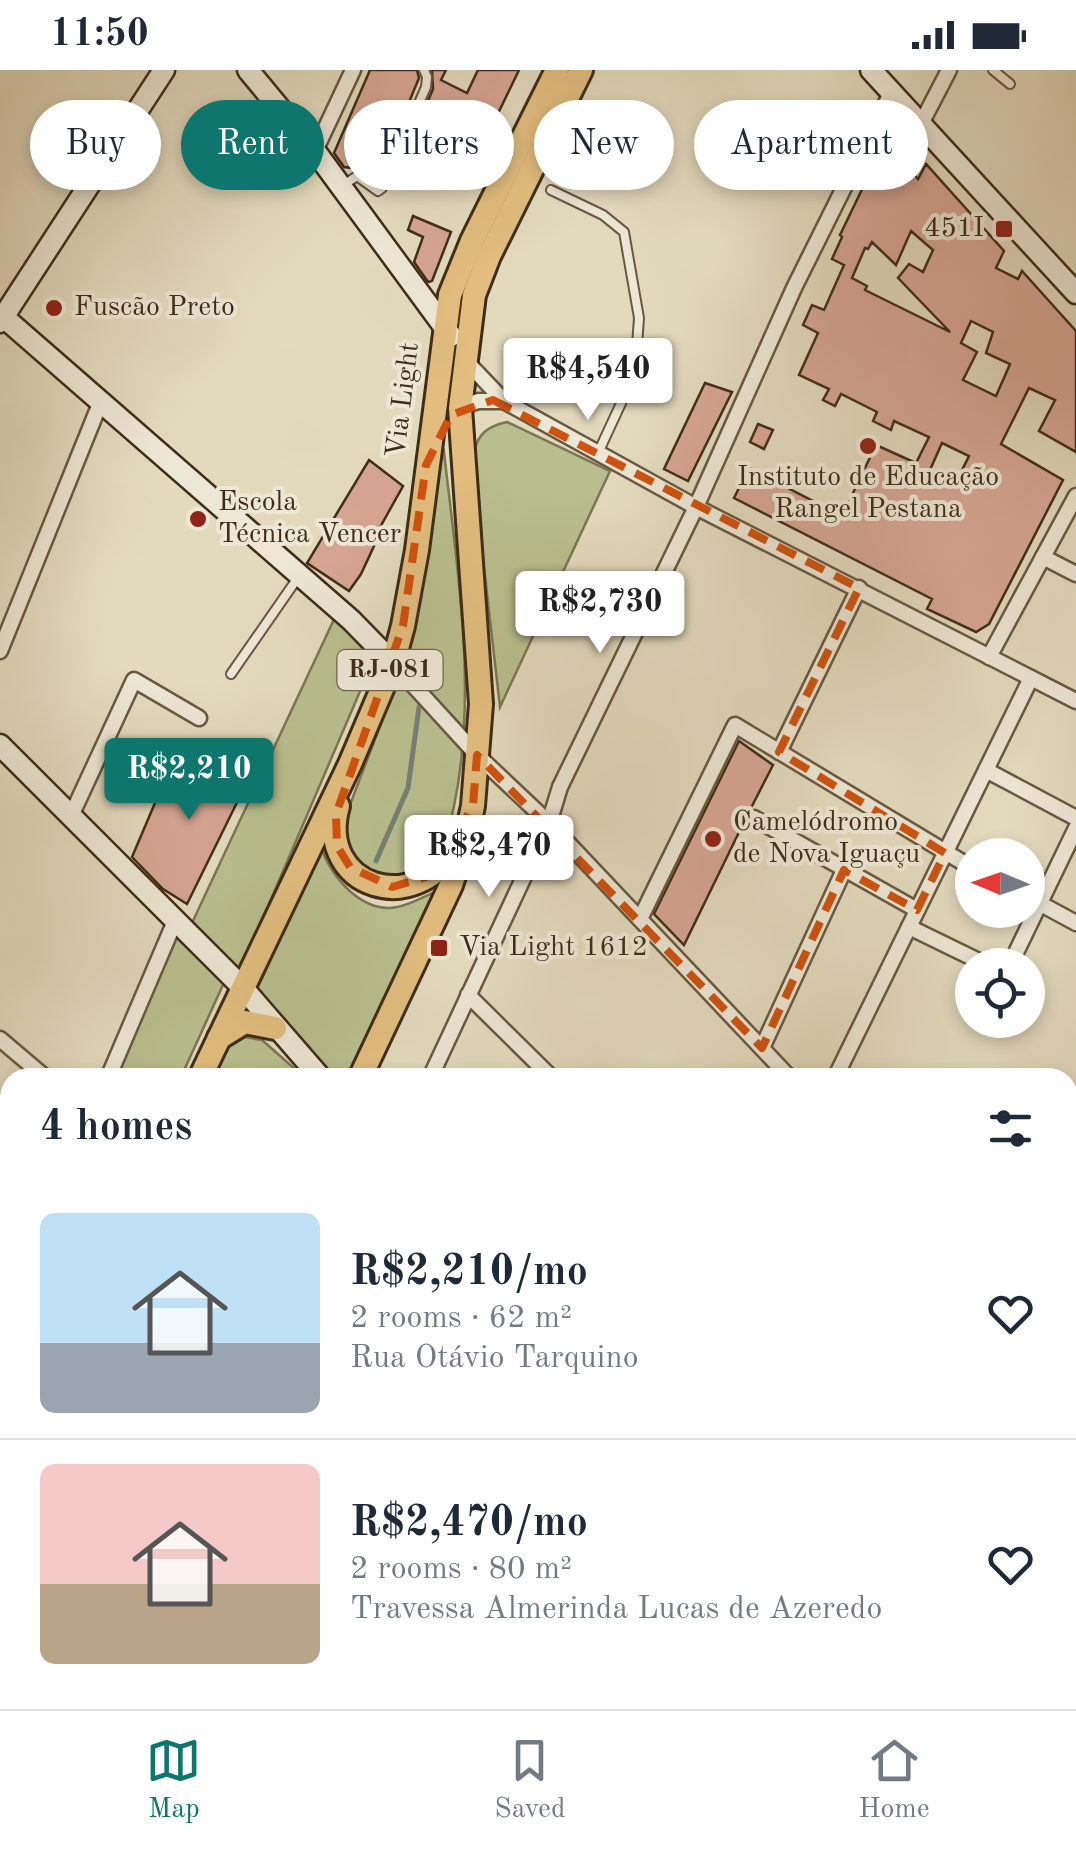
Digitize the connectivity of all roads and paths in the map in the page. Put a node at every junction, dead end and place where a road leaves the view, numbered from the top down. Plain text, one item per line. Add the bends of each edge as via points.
1 (164, 70) edge
2 (248, 70) edge
3 (354, 70) edge
4 (424, 70) edge
5 (557, 70) edge
6 (581, 70) edge
7 (871, 70) edge
8 (949, 70) edge
9 (993, 70) edge
10 (1010, 84) dead end
11 (892, 91) junction
12 (273, 100) edge
13 (900, 100) edge
14 (928, 110) edge
15 (324, 132) edge
16 (928, 132) edge
17 (324, 163) edge
18 (342, 186) junction
19 (552, 190) dead end
20 (1076, 293) edge
21 (1, 317) edge
22 (444, 324) junction
23 (464, 359) junction
24 (101, 401) junction
25 (504, 401) junction
26 (460, 408) junction
27 (598, 453) junction
28 (426, 464) junction
29 (1076, 496) edge
30 (696, 507) junction
31 (1043, 557) junction
32 (1076, 574) edge
33 (300, 575) junction
34 (859, 588) junction
35 (0, 651) edge
36 (989, 657) junction
37 (393, 663) junction
38 (231, 674) dead end
39 (1031, 678) junction
40 (1076, 700) edge
41 (199, 718) dead end
42 (0, 745) edge
43 (779, 752) junction
44 (478, 755) junction
45 (350, 764) junction
46 (986, 770) junction
47 (473, 806) junction
48 (71, 816) junction
49 (754, 818) dead end
50 (1076, 818) edge
51 (549, 822) junction
52 (1076, 828) edge
53 (945, 853) junction
54 (955, 859) edge
55 (844, 870) junction
56 (1045, 881) edge
57 (1045, 906) edge
58 (917, 910) junction
59 (640, 918) junction
60 (174, 921) junction
61 (1076, 923) edge
62 (909, 927) junction
63 (955, 949) edge
64 (242, 987) junction
65 (468, 995) junction
66 (275, 1028) junction
67 (0, 1039) edge
68 (217, 1040) junction
69 (762, 1048) junction
70 (34, 1068) edge
71 (112, 1068) edge
72 (204, 1068) edge
73 (311, 1068) edge
74 (365, 1068) edge
75 (435, 1068) edge
76 (542, 1068) edge
77 (781, 1068) edge
78 (840, 1068) edge

1 - 21 street
2 - 12 street
3 - 15 street
4 - 18 lane via 426,87 382,188 372,189 358,176
5 - 22 main road, Via Light / RJ-081 via 460,268
6 - 23 main road, Via Light / RJ-081 via 480,275
7 - 11 street
8 - 14 street
9 - 10 lane
11 - 13 street
11 - 30 street
16 - 20 street
17 - 18 street
18 - 22 street
19 - 27 lane via 624,232 639,318 635,373
21 - 24 street
22 - 23 street
22 - 28 main road, Via Light / RJ-081
23 - 25 street
23 - 26 main road, Via Light / RJ-081
24 - 33 street
24 - 35 street
25 - 26 street
25 - 27 street
26 - 28 main road
26 - 44 main road, Via Light / RJ-081 via 479,667
27 - 30 street
28 - 37 main road, Via Light / RJ-081
29 - 31 street
30 - 34 street
30 - 51 street
31 - 32 street
31 - 36 street
33 - 37 street
33 - 38 lane
34 - 36 street
34 - 43 street
36 - 39 street
37 - 44 street
37 - 45 main road, Via Light / RJ-081
39 - 40 street
39 - 46 street
41 - 48 street via 134,680
42 - 48 street
43 - 53 street
43 - 59 street via 734,724
44 - 47 main road, Via Light / RJ-081
44 - 51 street
45 - 47 main road via 336,841 350,867 378,885 409,886 433,876 452,853
45 - 64 main road, Via Light / RJ-081
46 - 50 street
46 - 53 street
47 - 74 main road, Via Light / RJ-081 via 451,886
48 - 60 street
49 - 55 street
51 - 59 street
51 - 65 street
52 - 56 street
53 - 54 street
53 - 58 street
55 - 58 street
55 - 69 street
57 - 61 street
58 - 62 street
59 - 69 street
60 - 64 street
60 - 71 street
62 - 63 street
62 - 78 street
64 - 66 street
64 - 68 main road, Via Light / RJ-081
65 - 75 street
65 - 76 street
66 - 68 main road via 245,1022
66 - 73 street
67 - 70 street
68 - 72 main road, Via Light / RJ-081
69 - 77 street

